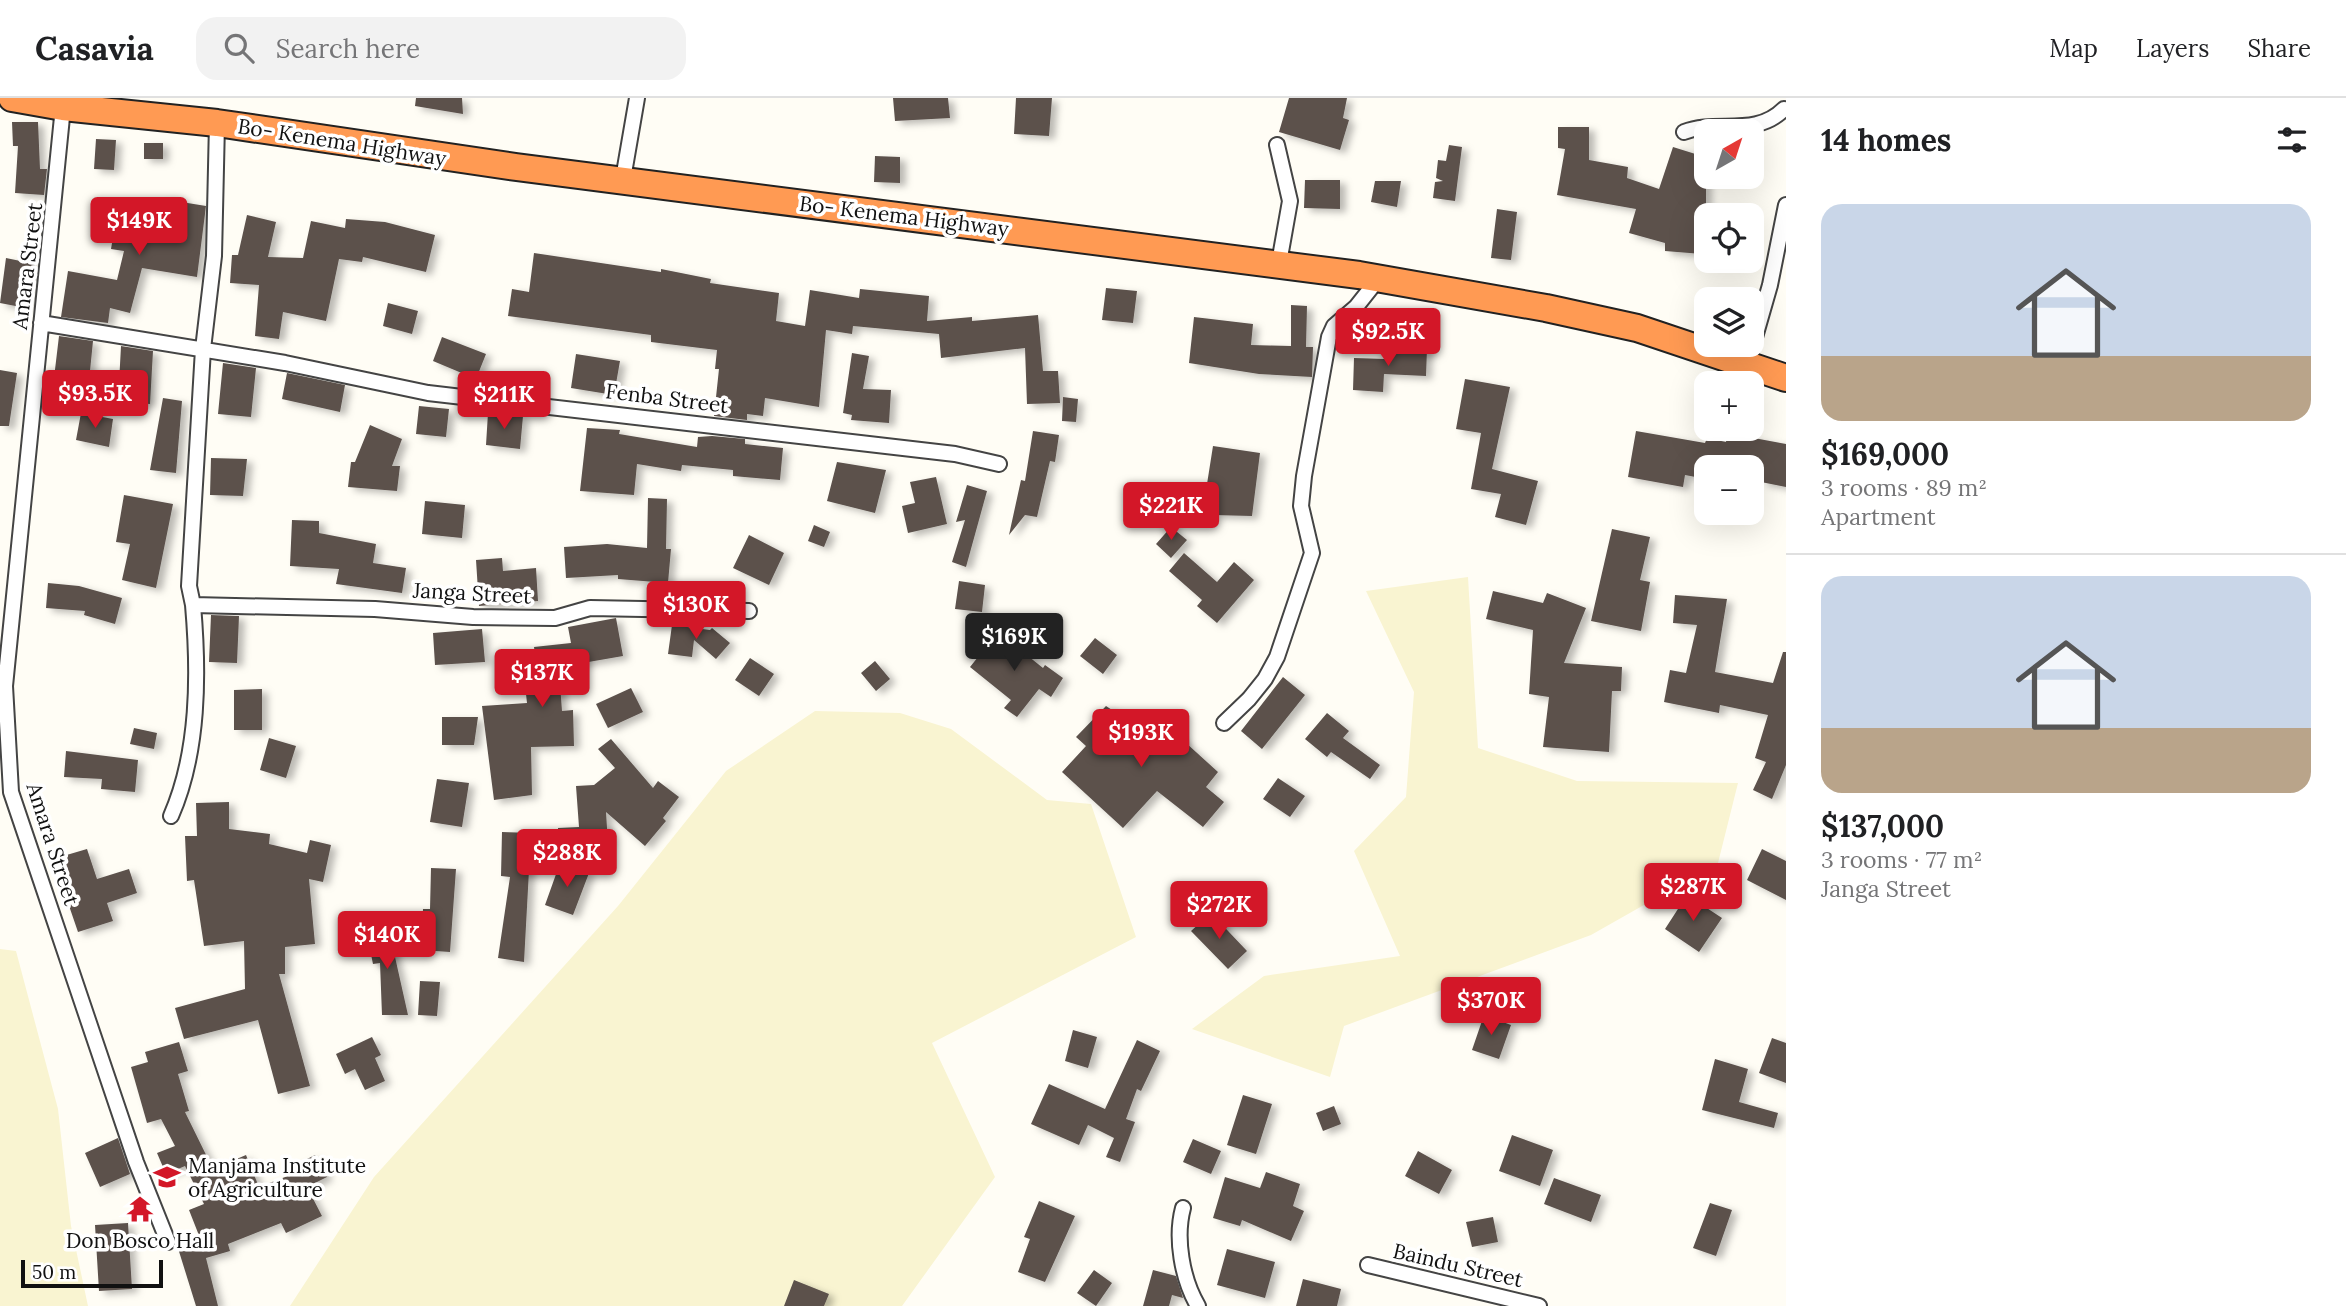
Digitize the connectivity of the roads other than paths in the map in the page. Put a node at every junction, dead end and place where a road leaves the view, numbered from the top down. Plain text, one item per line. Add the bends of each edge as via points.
1 (12, 98) edge
2 (637, 98) edge
3 (1782, 106) edge
4 (63, 107) junction
5 (218, 123) junction
6 (1684, 132) dead end
7 (1277, 145) dead end
8 (623, 178) junction
9 (1786, 205) edge
10 (1279, 263) junction
11 (1379, 278) junction
12 (41, 323) junction
13 (203, 349) junction
14 (1747, 365) junction
15 (1786, 378) edge
16 (999, 464) dead end
17 (193, 605) junction
18 (749, 611) dead end
19 (1224, 723) dead end
20 (171, 816) dead end
21 (1183, 1208) dead end
22 (168, 1242) dead end
23 (1368, 1265) dead end
24 (1198, 1306) edge
25 (1539, 1306) edge

1 - 4 highway, Bo- Kenema Highway
2 - 8 street
3 - 6 street via 1776,117 1738,129 1699,126
4 - 5 highway, Bo- Kenema Highway
4 - 12 street, Amara Street
5 - 8 highway, Bo- Kenema Highway via 415,154
5 - 13 street via 214,256
7 - 10 street via 1290,201
8 - 10 highway, Bo- Kenema Highway
9 - 14 street
10 - 11 highway, Bo- Kenema Highway
11 - 14 highway, Bo- Kenema Highway via 1637,328
11 - 19 street via 1329,337 1301,506 1312,553 1277,657 1265,680
12 - 13 street, Fenba Street
12 - 22 street, Amara Street via 5,686 11,792 136,1162
13 - 16 street, Fenba Street via 428,393 955,454
13 - 17 street via 189,586
14 - 15 highway, Bo- Kenema Highway
17 - 18 street, Janga Street via 555,618 590,608
17 - 20 street via 197,651 191,739 181,793
21 - 24 street via 1177,1228 1189,1291
23 - 25 street, Baindu Street

